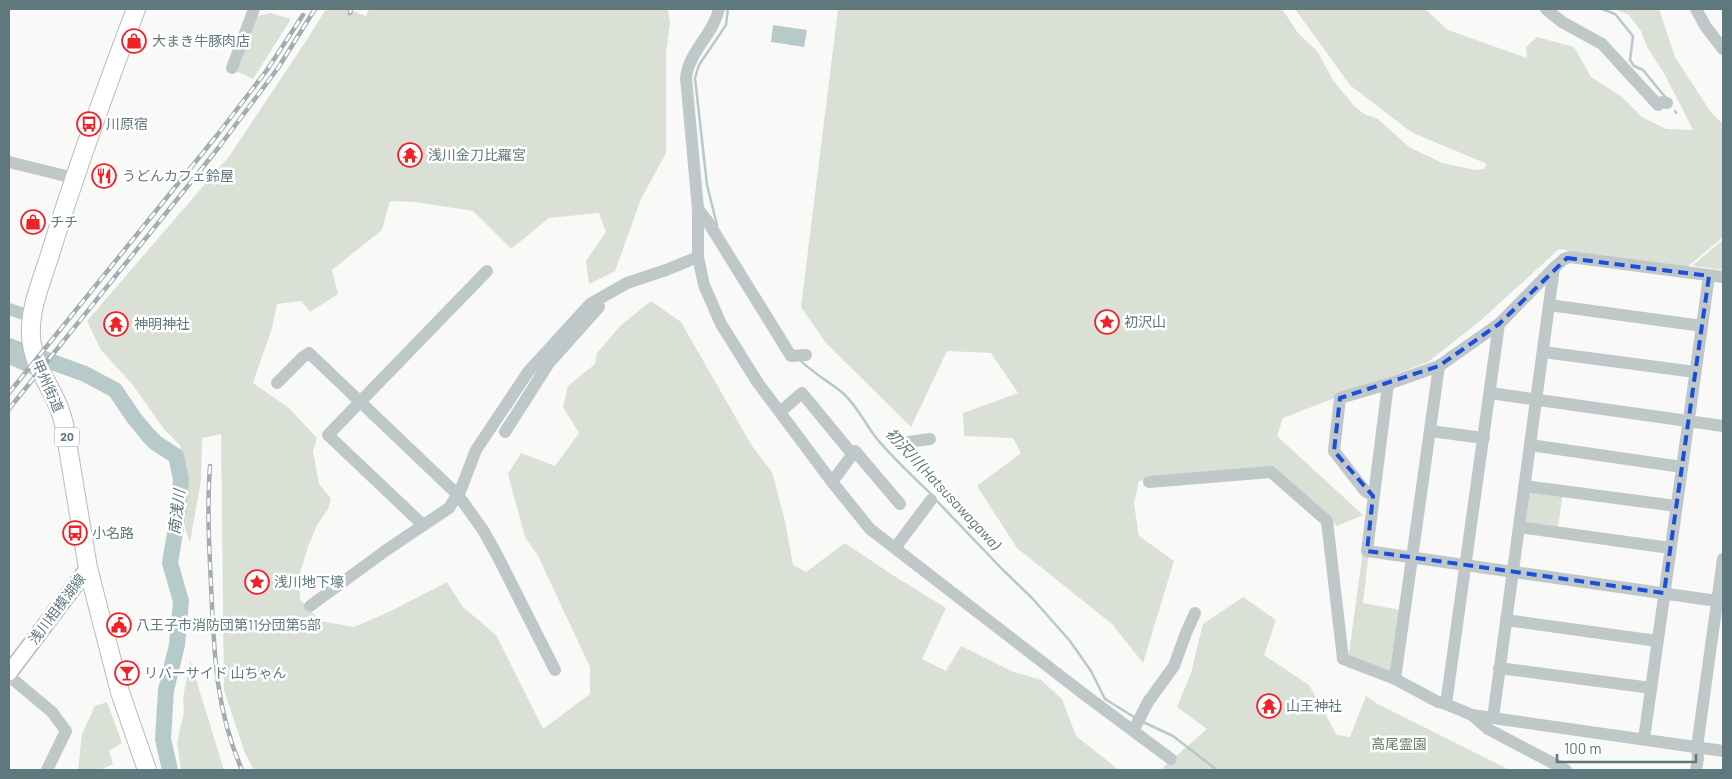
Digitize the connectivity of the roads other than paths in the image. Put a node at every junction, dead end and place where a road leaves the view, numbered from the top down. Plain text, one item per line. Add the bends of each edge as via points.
1 (136, 9) edge
2 (254, 9) edge
3 (719, 9) edge
4 (1546, 9) edge
5 (1696, 9) edge
6 (1723, 49) edge
7 (232, 68) dead end
8 (1667, 104) dead end
9 (9, 162) edge
10 (74, 178) junction
11 (698, 209) junction
12 (698, 257) junction
13 (1554, 268) junction
14 (487, 271) dead end
15 (646, 276) junction
16 (1709, 276) junction
17 (1723, 278) edge
18 (1549, 305) junction
19 (9, 309) edge
20 (32, 317) junction
21 (1499, 324) junction
22 (1702, 326) junction
23 (1543, 352) junction
24 (806, 355) dead end
25 (9, 358) edge
26 (1439, 366) junction
27 (41, 372) junction
28 (1695, 372) junction
29 (277, 383) dead end
30 (1388, 384) junction
31 (1490, 393) junction
32 (1536, 400) junction
33 (360, 402) junction
34 (780, 412) junction
35 (1688, 421) junction
36 (1723, 426) edge
37 (1430, 431) junction
38 (504, 432) dead end
39 (1484, 438) junction
40 (930, 439) dead end
41 (905, 445) dead end
42 (1530, 445) junction
43 (852, 455) junction
44 (1682, 466) junction
45 (832, 482) junction
46 (1149, 482) dead end
47 (1524, 486) junction
48 (458, 495) junction
49 (1373, 496) junction
50 (931, 500) dead end
51 (900, 504) dead end
52 (1676, 506) junction
53 (423, 525) junction
54 (1519, 527) junction
55 (895, 548) junction
56 (1670, 548) junction
57 (1412, 558) junction
58 (1723, 559) edge
59 (1466, 565) junction
60 (88, 568) junction
61 (1513, 572) junction
62 (1664, 593) junction
63 (1717, 600) junction
64 (310, 606) dead end
65 (1195, 613) dead end
66 (1506, 620) junction
67 (1657, 641) junction
68 (1500, 668) junction
69 (555, 670) dead end
70 (9, 675) edge
71 (1395, 678) junction
72 (1651, 688) junction
73 (1446, 704) junction
74 (1472, 715) junction
75 (1492, 718) junction
76 (1137, 722) junction
77 (1644, 740) junction
78 (1697, 747) junction
79 (1723, 751) edge
80 (1171, 759) dead end
81 (47, 770) edge
82 (145, 770) edge
83 (1566, 770) edge
84 (1696, 770) edge

1 - 10 highway, 甲州街道 / 20
2 - 7 street
3 - 11 street via 711,30 687,68
4 - 8 street via 1562,22 1602,44 1658,106 1662,102
5 - 6 street
9 - 10 street
10 - 20 highway, 甲州街道 / 20
11 - 12 street
11 - 24 street via 791,356
12 - 15 street
12 - 34 street via 704,285 721,324
13 - 16 street via 1575,257
13 - 18 street
13 - 21 street
14 - 33 street
15 - 38 street via 599,307 541,374
15 - 48 street via 627,282 590,304 528,372 476,450
16 - 17 street
16 - 22 street
18 - 22 street
18 - 23 street
19 - 20 street
20 - 27 highway, 甲州街道 / 20 via 31,339
21 - 26 street
21 - 31 street
22 - 28 street
23 - 28 street
23 - 32 street
25 - 27 street
26 - 30 street
26 - 37 street
27 - 60 highway, 甲州街道 / 20 via 58,404 64,424
28 - 35 street
29 - 33 street via 309,353
30 - 49 street
30 - 49 street via 1340,398 1334,451
31 - 32 street
31 - 39 street
32 - 35 street
32 - 42 street
33 - 48 street
33 - 53 street via 328,435
34 - 43 street via 802,393
34 - 45 street
35 - 36 street
35 - 44 street
37 - 39 street
37 - 57 street
39 - 59 street
40 - 41 street
42 - 44 street
42 - 47 street
43 - 45 street
43 - 51 street via 856,451
44 - 52 street
45 - 55 street via 870,529
46 - 71 street via 1271,472 1327,520 1343,659
47 - 52 street
47 - 54 street
48 - 53 street via 449,508
48 - 69 street via 498,556
49 - 57 street via 1367,551
50 - 55 street
52 - 56 street
53 - 64 street
54 - 56 street
54 - 61 street
55 - 76 street
56 - 62 street
57 - 59 street
57 - 71 street
58 - 63 street
59 - 61 street
59 - 73 street
60 - 70 main road, 浅川相模湖線
60 - 82 highway, 甲州街道 / 20 via 112,664
61 - 62 street
61 - 66 street
62 - 63 street
62 - 67 street
63 - 78 street
65 - 76 street via 1174,666
66 - 67 street
66 - 68 street
67 - 72 street
68 - 72 street
68 - 75 street
70 - 81 street via 52,712 66,731
71 - 73 street
72 - 77 street
73 - 74 street
74 - 75 street
74 - 83 street via 1488,729
75 - 77 street
76 - 80 street
77 - 78 street
78 - 79 street
78 - 84 street

